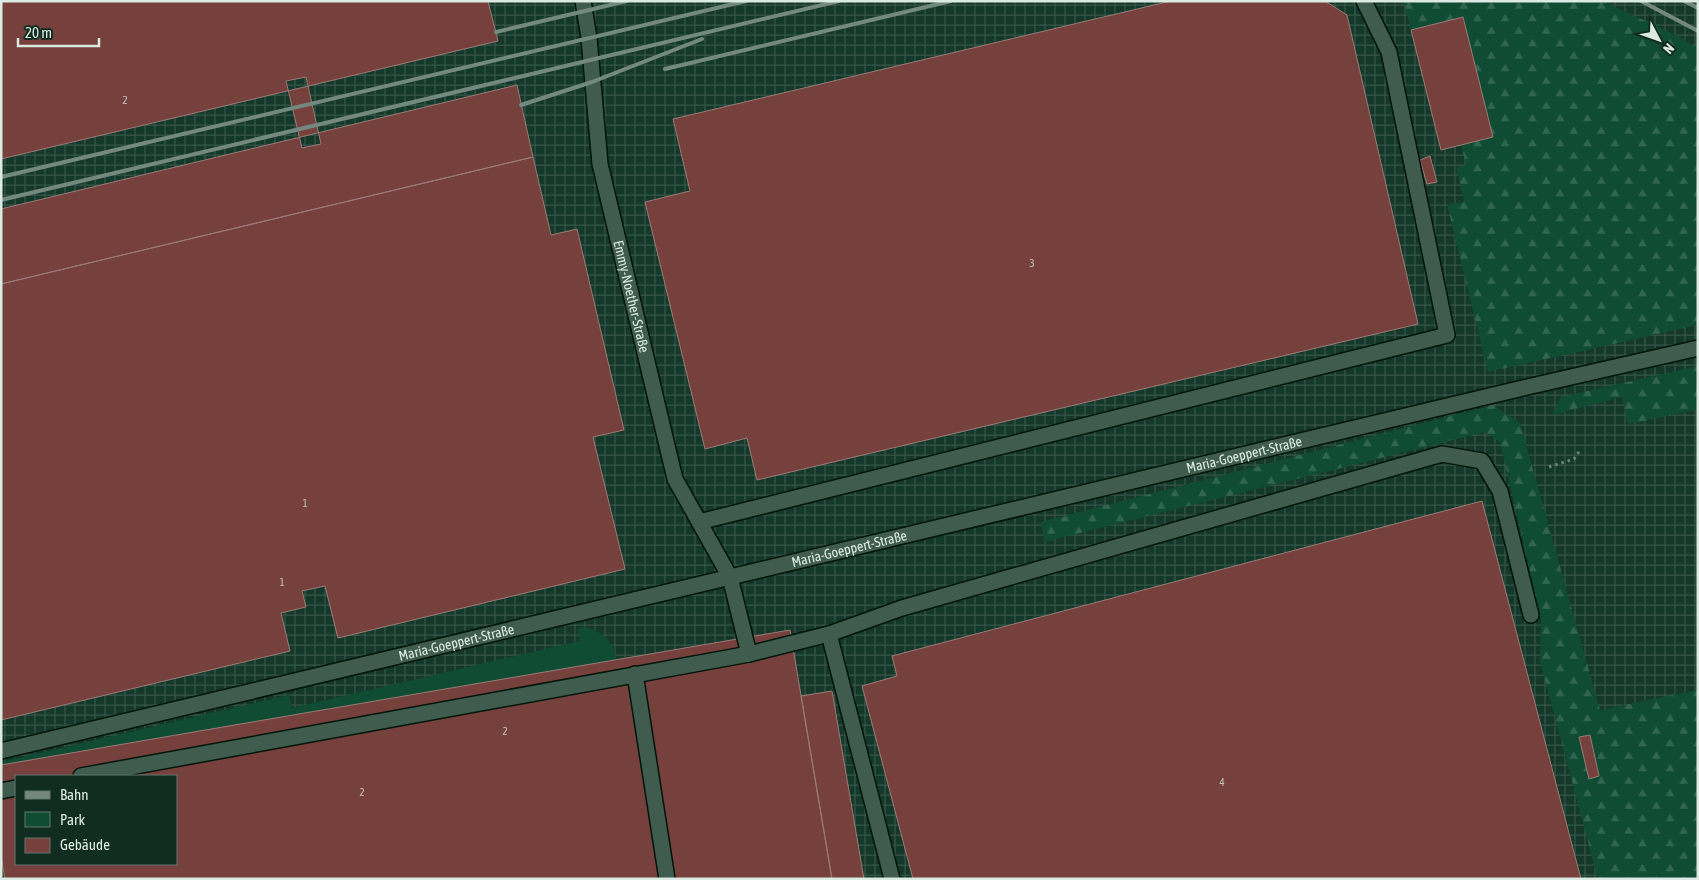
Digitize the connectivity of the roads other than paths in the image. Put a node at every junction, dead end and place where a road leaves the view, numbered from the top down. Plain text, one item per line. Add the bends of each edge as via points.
1 (583, 1) edge
2 (1364, 1) edge
3 (1698, 348) edge
4 (699, 522) junction
5 (730, 577) junction
6 (1531, 614) dead end
7 (829, 634) junction
8 (749, 654) junction
9 (635, 674) junction
10 (1, 751) edge
11 (85, 775) edge
12 (15, 788) edge
13 (1, 791) edge
14 (667, 879) edge
15 (892, 879) edge

1 - 4 lane, Emmy-Noether-Straße via 600,164 675,479
2 - 4 lane via 1389,52 1447,335
3 - 5 lane, Maria-Goeppert-Straße
4 - 5 lane, Emmy-Noether-Straße
5 - 8 lane, Emmy-Noether-Straße
5 - 10 lane, Maria-Goeppert-Straße
6 - 7 lane via 1500,492 1482,461 1442,454 902,608
7 - 8 lane
7 - 15 lane
8 - 9 lane
9 - 11 lane
9 - 14 lane
12 - 13 lane

